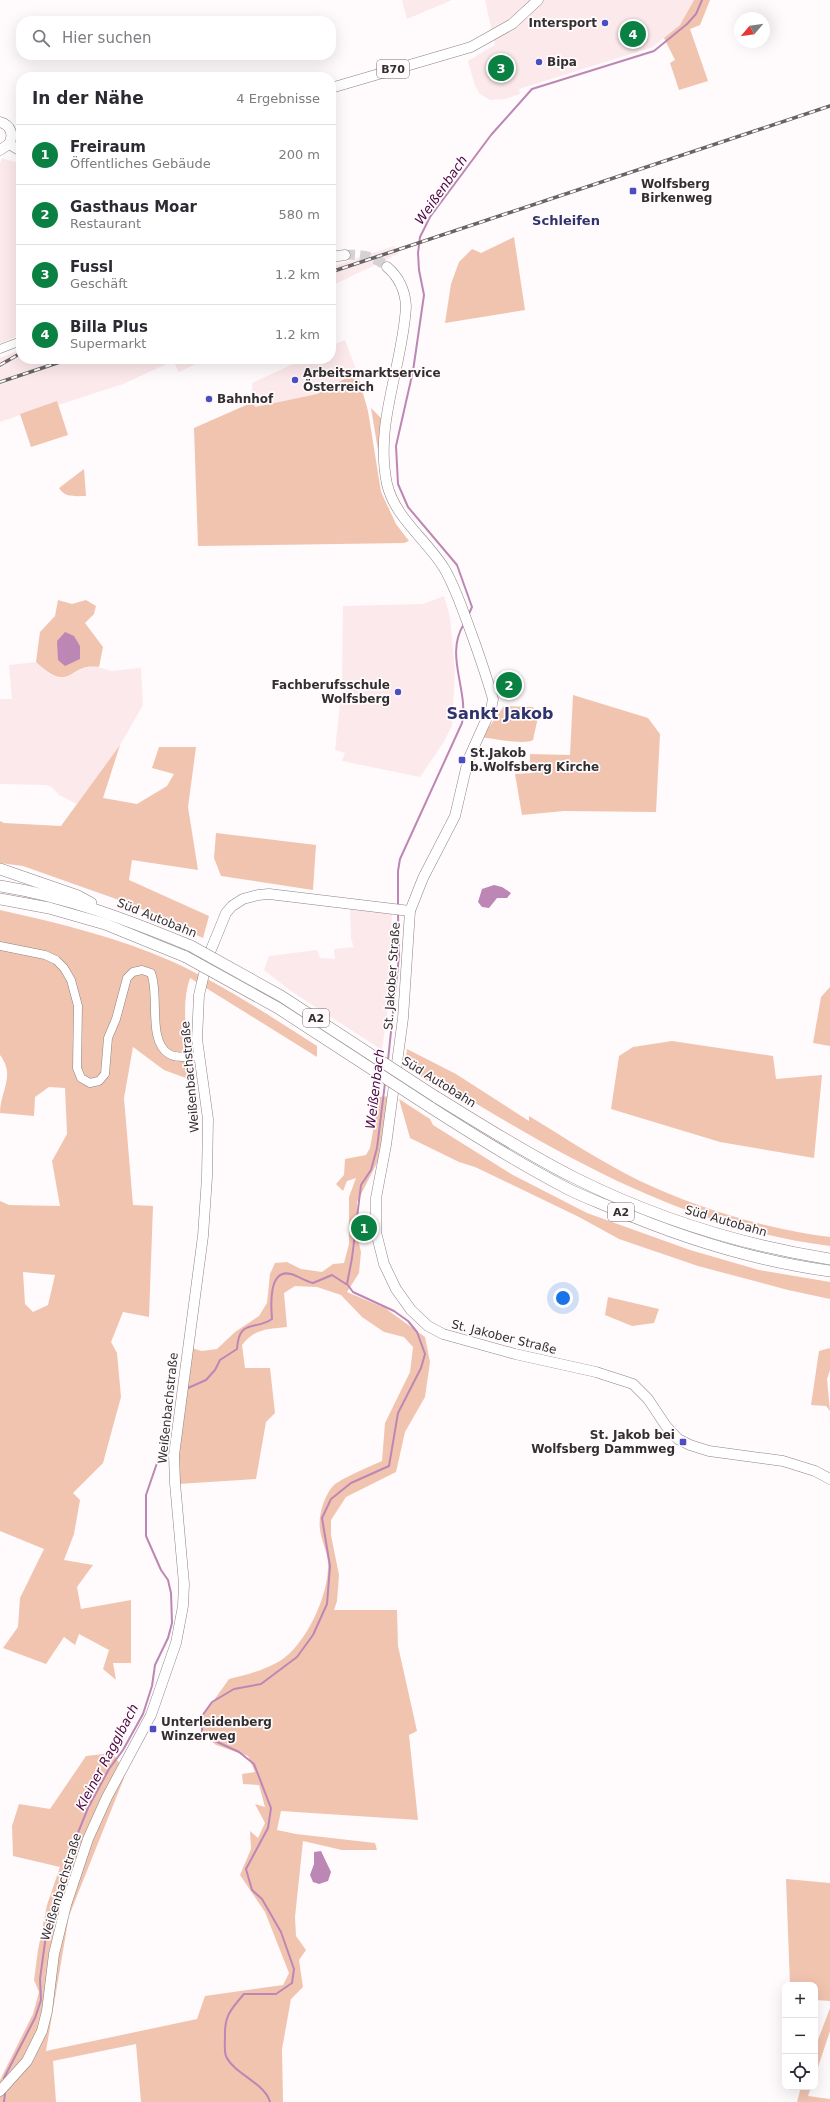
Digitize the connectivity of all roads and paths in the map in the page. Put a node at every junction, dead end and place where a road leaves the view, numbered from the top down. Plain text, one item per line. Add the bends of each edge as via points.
1 (538, 0) edge
2 (336, 87) edge
3 (0, 122) edge
4 (9, 144) junction
5 (16, 148) edge
6 (0, 150) edge
7 (345, 255) tunnel mouth
8 (336, 257) edge
9 (387, 267) tunnel mouth
10 (16, 343) edge
11 (0, 349) edge
12 (0, 869) edge
13 (0, 886) edge
14 (0, 899) edge
15 (400, 909) junction
16 (106, 912) junction
17 (0, 946) edge
18 (199, 1056) junction
19 (830, 1259) edge
20 (830, 1271) edge
21 (830, 1480) edge
22 (0, 2091) edge

1 - 2 main road, B70 via 512,24 472,47
3 - 4 main road via 10,130
4 - 5 main road
4 - 6 main road
7 - 8 main road
9 - 15 main road, St. Jakober Straße via 403,288 406,306 385,423 387,483 403,518 444,568 468,625 493,699 492,709 468,760 455,816 426,871
10 - 11 street
12 - 16 highway via 78,896
13 - 16 highway, Süd Autobahn / A2
14 - 20 highway, Süd Autobahn / A2, bridge via 49,908 104,924 186,957 278,1008 498,1150 569,1190 700,1242 754,1257
15 - 18 main road, Weißenbachstraße via 269,894 250,896 232,906 222,922 208,956 197,1015
15 - 21 main road, St. Jakober Straße via 403,1018 386,1146 376,1198 376,1232 384,1264 396,1289 411,1310 428,1326 442,1334 596,1372 632,1384 648,1399 678,1439 690,1446 709,1451 783,1460 815,1471
16 - 19 highway, Süd Autobahn / A2, bridge via 191,946 281,996 436,1097 539,1159 587,1184 640,1208 730,1238
17 - 18 street via 45,955 56,960 64,968 71,980 78,1006 77,1068 81,1078 90,1083 99,1081 105,1074 108,1038 127,978 133,972 142,970 151,973 154,982 156,1036 161,1047 177,1057
18 - 22 main road, Weißenbachstraße via 208,1119 207,1170 203,1236 174,1455 184,1584 176,1643 151,1715 107,1796 88,1839 66,1905 54,1954 42,2031 27,2061

